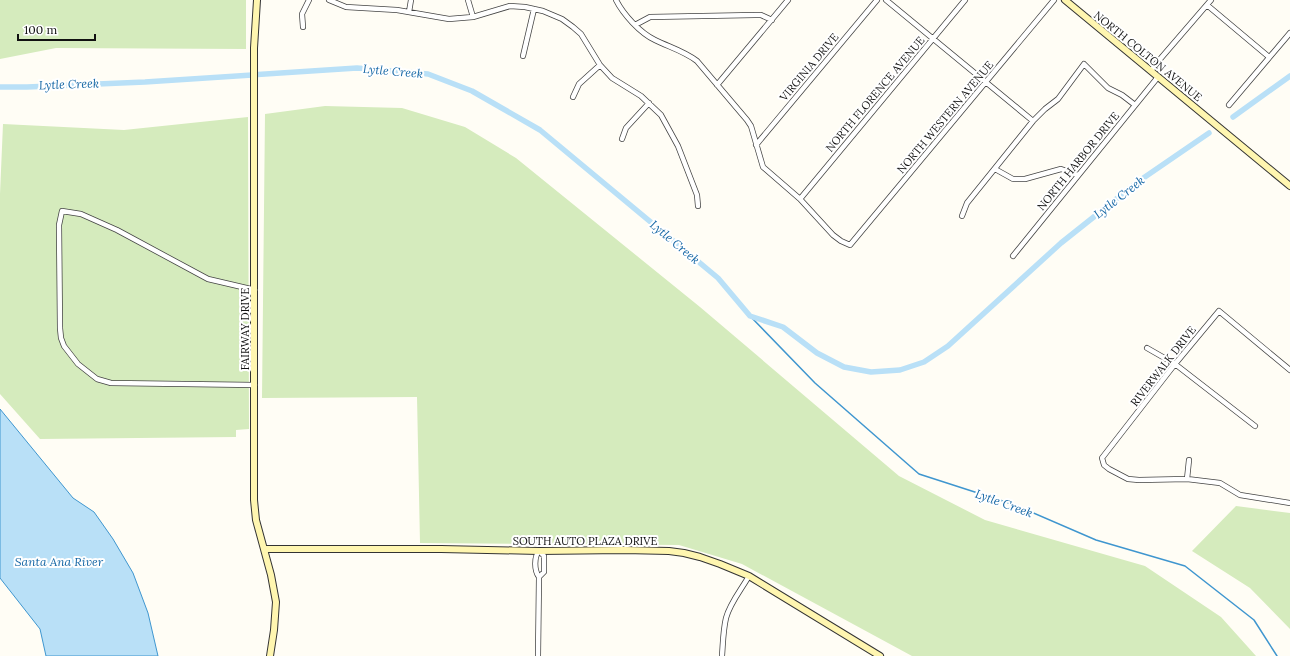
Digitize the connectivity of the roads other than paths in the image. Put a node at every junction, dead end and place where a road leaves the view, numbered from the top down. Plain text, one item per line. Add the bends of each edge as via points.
1 (257, 0) edge
2 (309, 0) edge
3 (329, 0) edge
4 (411, 0) edge
5 (468, 0) edge
6 (616, 0) edge
7 (788, 0) edge
8 (877, 0) edge
9 (886, 0) edge
10 (965, 0) edge
11 (1054, 0) edge
12 (1066, 0) edge
13 (1211, 0) edge
14 (1207, 5) junction
15 (534, 9) junction
16 (409, 12) junction
17 (473, 17) junction
18 (772, 20) junction
19 (635, 25) junction
20 (303, 27) dead end
21 (1290, 33) edge
22 (933, 39) junction
23 (523, 56) dead end
24 (1269, 58) junction
25 (600, 65) junction
26 (1151, 71) junction
27 (1158, 77) junction
28 (985, 83) junction
29 (717, 85) junction
30 (573, 97) dead end
31 (649, 103) junction
32 (1135, 105) junction
33 (1229, 105) dead end
34 (1033, 121) junction
35 (622, 139) dead end
36 (756, 145) junction
37 (995, 169) junction
38 (1078, 175) junction
39 (1290, 186) edge
40 (800, 199) junction
41 (698, 206) dead end
42 (962, 216) dead end
43 (1013, 256) dead end
44 (255, 290) junction
45 (1147, 348) dead end
46 (1175, 364) junction
47 (1290, 370) edge
48 (255, 385) junction
49 (1255, 426) dead end
50 (1189, 460) dead end
51 (1187, 478) junction
52 (1290, 502) edge
53 (264, 549) junction
54 (539, 551) junction
55 (749, 576) junction
56 (539, 577) junction
57 (270, 656) edge
58 (538, 656) edge
59 (722, 656) edge
60 (880, 656) edge

1 - 44 street, FAIRWAY DRIVE via 254,48
2 - 20 street via 302,14
3 - 16 street via 354,8
4 - 16 street
5 - 17 street
6 - 19 street
7 - 18 street
8 - 36 street, VIRGINIA DRIVE
9 - 22 street
10 - 22 street, NORTH FLORENCE AVENUE
11 - 28 street, NORTH WESTERN AVENUE
12 - 26 street, NORTH COLTON AVENUE
13 - 14 street
14 - 24 street
14 - 26 street
15 - 17 street via 510,6
15 - 23 street
15 - 25 street via 557,16 573,27 581,34
16 - 17 street via 449,20
18 - 19 street via 761,15 650,17
18 - 29 street
19 - 29 street via 654,40 692,57
21 - 24 street
22 - 28 street
22 - 40 street, NORTH FLORENCE AVENUE
24 - 33 street
25 - 30 street via 579,84
25 - 31 street via 612,78
26 - 27 street, NORTH COLTON AVENUE
27 - 32 street, NORTH HARBOR DRIVE
27 - 39 street, NORTH COLTON AVENUE
28 - 34 street
28 - 40 street, NORTH WESTERN AVENUE via 850,245 833,235
29 - 36 street via 748,120
31 - 35 street via 626,128
31 - 41 street via 661,114 678,146 697,195
32 - 34 street via 1108,88 1084,64 1058,99
32 - 38 street, NORTH HARBOR DRIVE
34 - 37 street
36 - 40 street via 763,167
37 - 38 street via 1013,179 1025,179 1061,169
37 - 42 street via 967,203
38 - 43 street, NORTH HARBOR DRIVE
44 - 48 street, FAIRWAY DRIVE
44 - 48 street via 208,279 117,230 81,214 62,212 60,328 64,346 78,364 97,379 111,383
45 - 46 street
46 - 47 street, RIVERWALK DRIVE via 1219,311
46 - 49 street
46 - 51 street, RIVERWALK DRIVE via 1102,458 1104,465 1109,469 1128,478
48 - 53 street, FAIRWAY DRIVE via 254,500 256,520
50 - 51 street
51 - 52 street via 1220,483 1240,495
53 - 54 street, SOUTH AUTO PLAZA DRIVE
53 - 57 street, FAIRWAY DRIVE via 272,575 276,602
54 - 55 street, SOUTH AUTO PLAZA DRIVE via 669,551 700,557
54 - 56 street via 536,556 536,573
54 - 56 street via 544,556 544,572
55 - 59 street via 727,617
55 - 60 street, SOUTH AUTO PLAZA DRIVE
56 - 58 street

